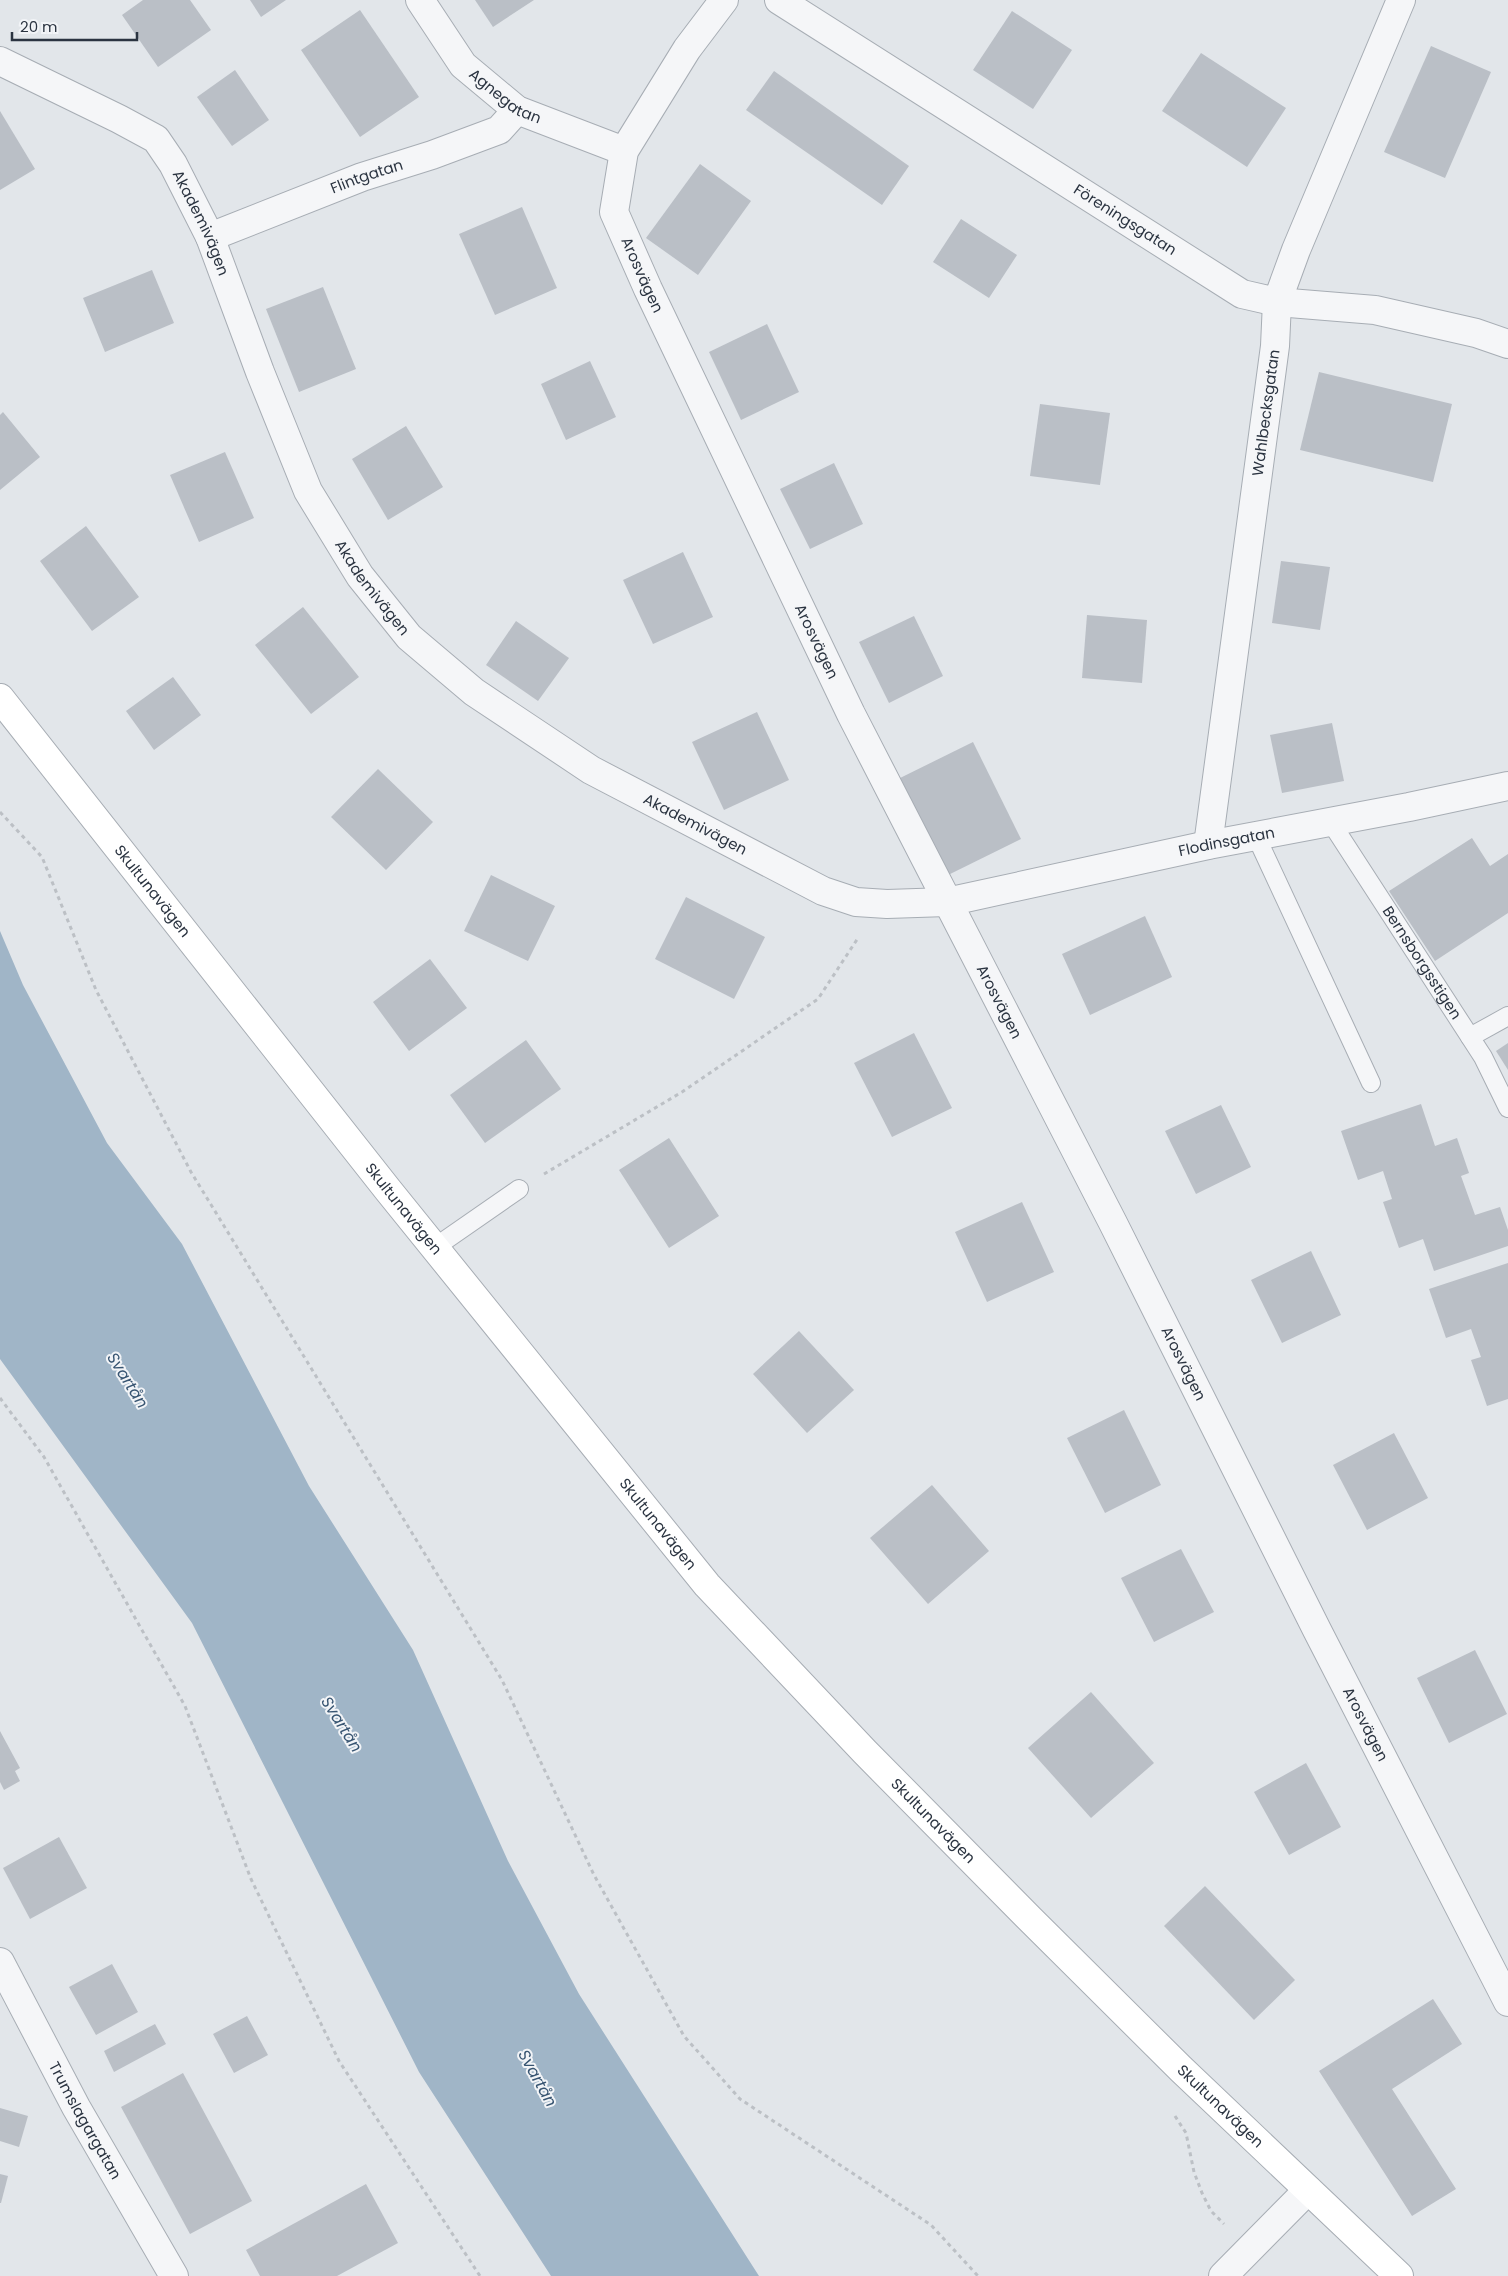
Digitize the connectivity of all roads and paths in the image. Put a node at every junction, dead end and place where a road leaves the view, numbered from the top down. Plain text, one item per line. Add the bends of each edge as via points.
1 (420, 0) edge
2 (724, 0) edge
3 (779, 0) edge
4 (1401, 0) edge
5 (0, 61) edge
6 (517, 110) junction
7 (624, 151) junction
8 (210, 237) junction
9 (1277, 302) junction
10 (1508, 344) edge
11 (0, 698) edge
12 (1508, 786) edge
13 (0, 812) edge
14 (1330, 821) junction
15 (1256, 836) junction
16 (1208, 846) junction
17 (947, 902) junction
18 (858, 937) dead end
19 (1508, 1016) edge
20 (1470, 1037) junction
21 (1371, 1083) dead end
22 (1508, 1108) edge
23 (520, 1189) joint
24 (434, 1248) junction
25 (0, 1398) edge
26 (0, 1962) edge
27 (1508, 2002) edge
28 (1186, 2133) dead end
29 (1308, 2190) junction
30 (1249, 2249) junction
31 (174, 2276) edge
32 (480, 2276) edge
33 (978, 2276) edge
34 (1223, 2276) edge
35 (1399, 2276) edge

1 - 6 street, Agnegatan via 463,65
2 - 7 street, Arosvägen via 687,50
3 - 9 street, Föreningsgatan via 1242,294
4 - 9 street, Wahlbecksgatan
5 - 8 street, Akademivägen via 156,139 173,164
6 - 7 street, Agnegatan
6 - 8 street, Flintgatan via 499,130 362,177
7 - 17 street, Arosvägen via 614,212 851,714
8 - 17 street, Akademivägen via 308,491 360,576 410,637 474,692 591,770 823,891 856,902
9 - 10 street, Föreningsgatan via 1375,310 1476,333
9 - 16 street, Wahlbecksgatan via 1275,346
11 - 24 street, Skultunavägen
12 - 14 street, Flodinsgatan
13 - 33 path via 42,857 96,990 191,1172 502,1680 594,1875 684,2036 740,2099 931,2225
14 - 15 street, Flodinsgatan
14 - 20 lane, Bernsborgsstigen
15 - 16 street, Flodinsgatan
15 - 21 lane
16 - 17 street, Flodinsgatan
17 - 27 street, Arosvägen
18 - 23 path via 818,999 682,1092
19 - 20 lane
20 - 22 lane, Bernsborgsstigen
23 - 24 lane
24 - 29 street, Skultunavägen via 707,1585 865,1752 1030,1919
25 - 32 path via 44,1457 185,1706 251,1879 339,2061
26 - 31 street, Trumslagargatan via 76,2107
28 - 30 path via 1194,2172 1211,2211
29 - 30 street
29 - 35 street, Skultunavägen
30 - 34 street

